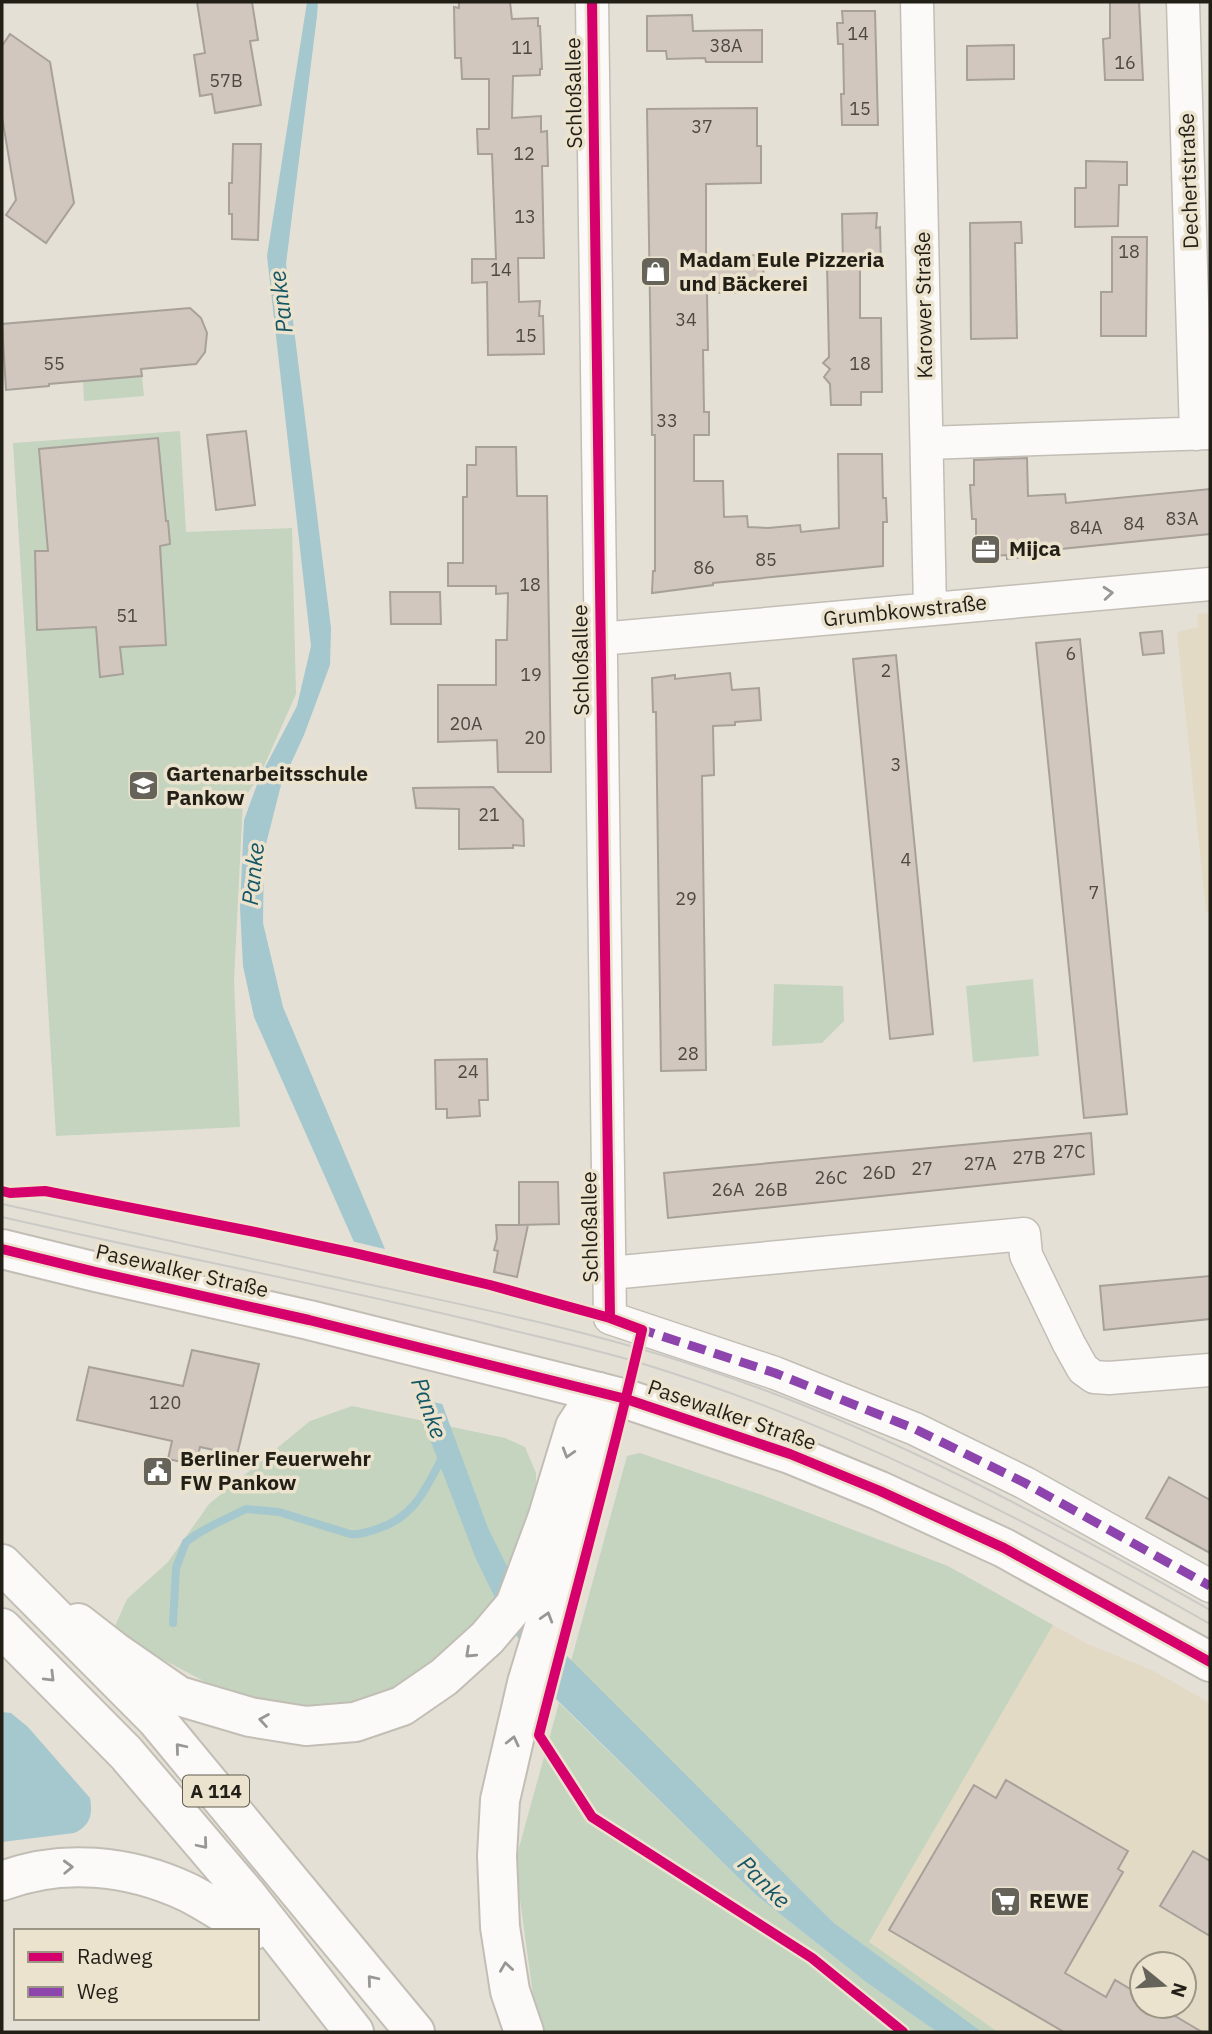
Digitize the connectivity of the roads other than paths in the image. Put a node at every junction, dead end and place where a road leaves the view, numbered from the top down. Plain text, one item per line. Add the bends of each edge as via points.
1 (592, 2) edge
2 (917, 2) edge
3 (1183, 2) edge
4 (1201, 423) edge
5 (927, 443) junction
6 (1210, 584) edge
7 (930, 609) junction
8 (600, 639) junction
9 (2, 1249) edge
10 (610, 1273) junction
11 (1210, 1370) edge
12 (598, 1392) junction
13 (2, 1562) edge
14 (1210, 1586) edge
15 (2, 1628) edge
16 (1210, 1662) edge
17 (2, 1881) edge
18 (249, 1929) edge
19 (259, 1935) edge
20 (293, 1955) junction
21 (354, 2032) edge
22 (415, 2032) edge
23 (524, 2032) edge

1 - 8 street, Schloßallee
2 - 5 street, Karower Straße
3 - 4 street, Dechertstraße
4 - 5 street, Dechertstraße
5 - 7 street, Karower Straße
7 -> 6 street, Grumbkowstraße
7 - 8 street, Grumbkowstraße
8 - 10 street, Schloßallee
9 - 12 main road, Pasewalker Straße
10 - 11 street, Schloßallee via 1024,1234 1026,1255 1083,1369 1094,1377 1109,1378
10 - 14 street, Schloßallee via 610,1318 775,1373 915,1429 1024,1483
12 -> 13 main road via 575,1427 515,1605 444,1677 402,1706 355,1722 306,1727 250,1717 179,1696
12 - 16 main road, Pasewalker Straße via 790,1454 880,1490 1003,1548
23 -> 12 main road via 510,1991 500,1927 496,1856 500,1800 527,1682 604,1429
22 -> 13 main road, A 114 via 156,1719
15 -> 20 main road, A 114 via 126,1753
17 -> 18 main road via 48,1868 113,1869 188,1893
19 - 20 main road
20 - 21 main road, A 114

